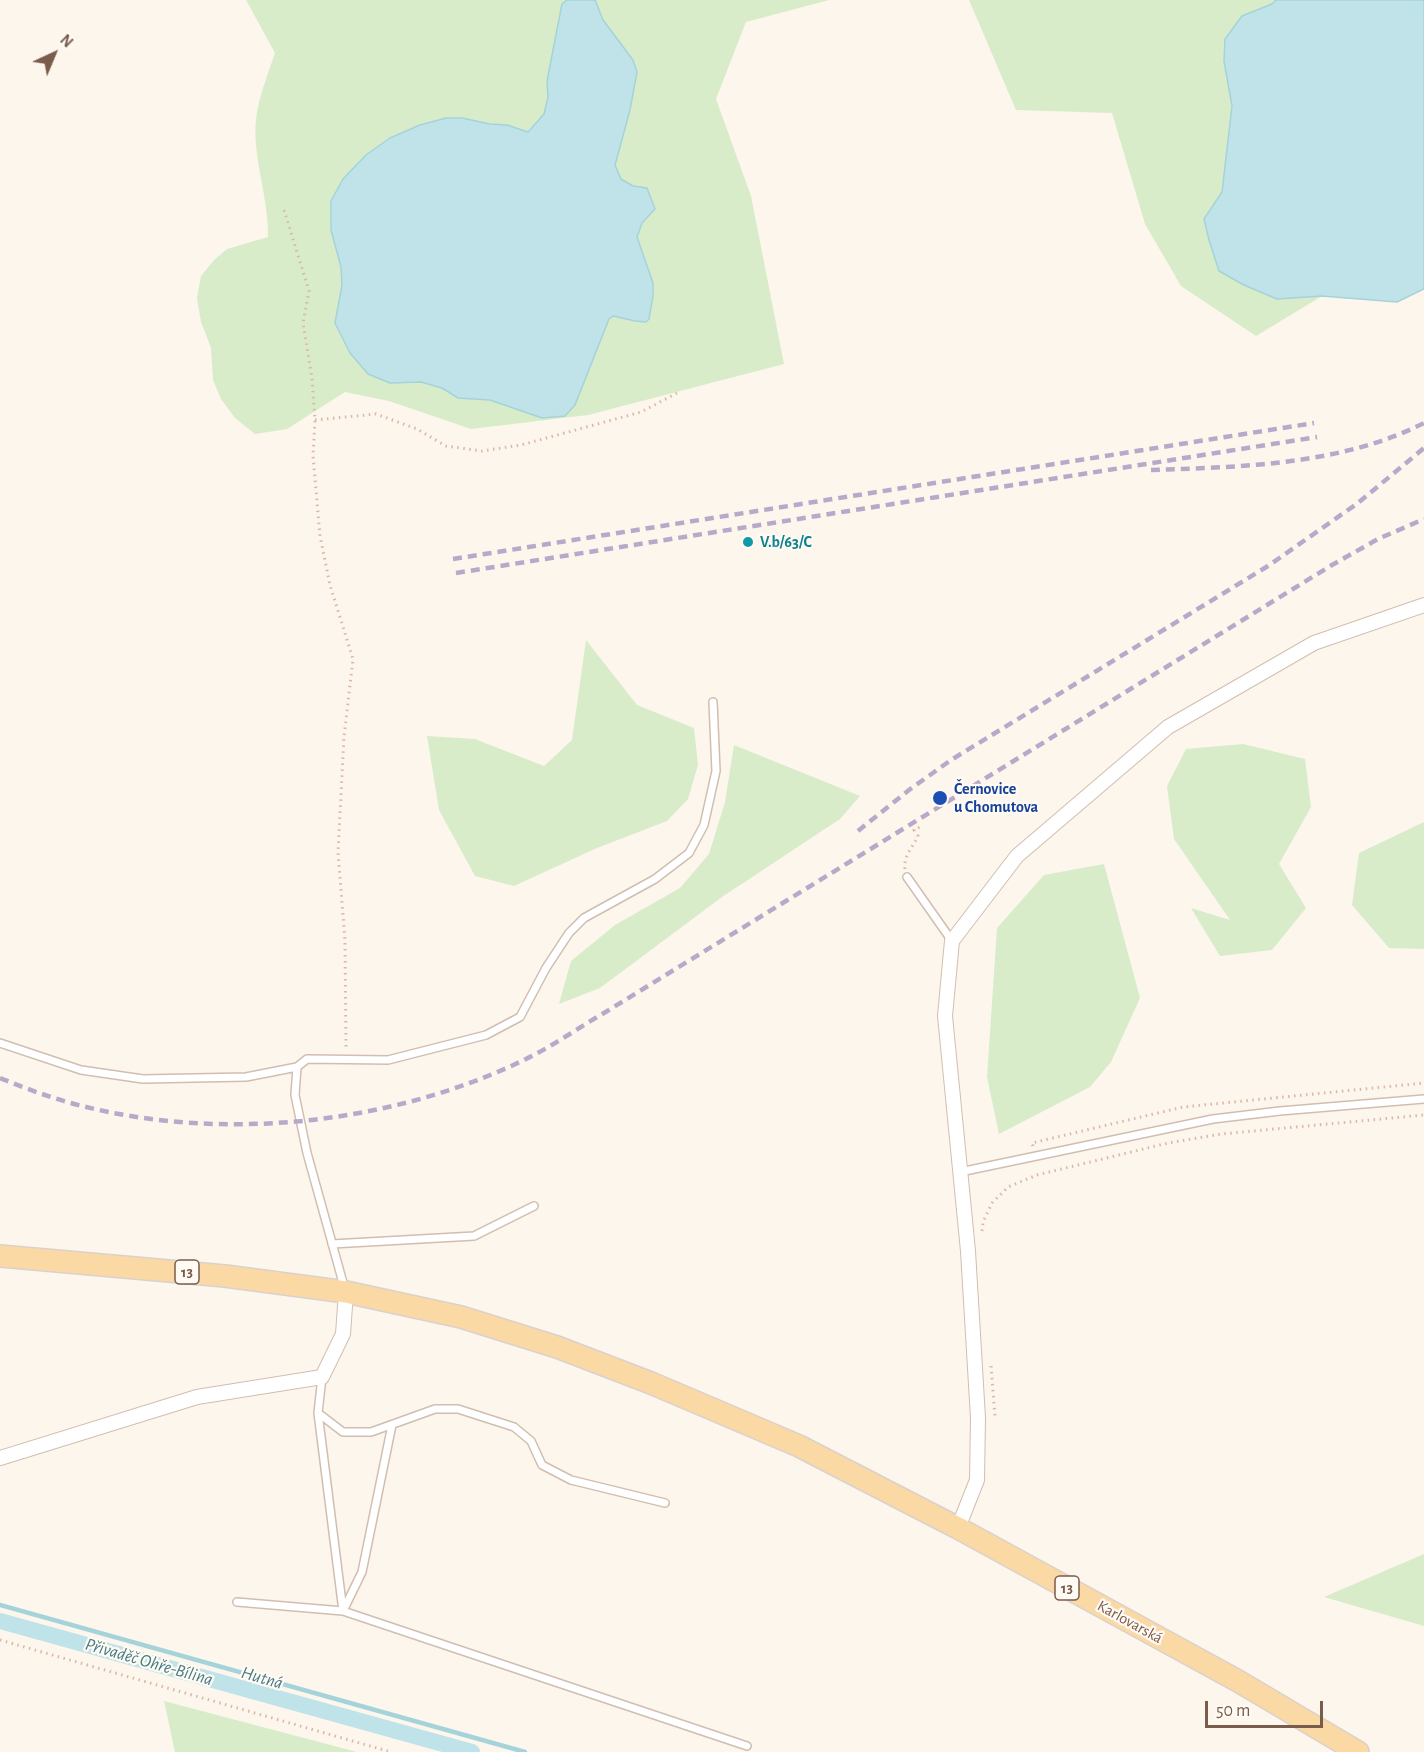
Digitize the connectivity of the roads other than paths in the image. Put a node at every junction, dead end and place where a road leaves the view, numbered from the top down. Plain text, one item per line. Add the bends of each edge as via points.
1 (1424, 605) edge
2 (713, 702) dead end
3 (907, 877) road end
4 (952, 941) junction
5 (0, 1043) edge
6 (297, 1067) junction
7 (1424, 1099) edge
8 (960, 1172) junction
9 (534, 1206) dead end
10 (332, 1244) junction
11 (0, 1256) edge
12 (346, 1292) junction
13 (322, 1377) junction
14 (318, 1413) junction
15 (392, 1425) junction
16 (0, 1458) edge
17 (665, 1503) dead end
18 (958, 1528) junction
19 (237, 1602) dead end
20 (343, 1611) junction
21 (747, 1746) dead end
22 (1358, 1752) edge

1 - 4 street via 1314,643 1168,727 1017,856
2 - 6 lane via 716,771 704,825 689,853 655,879 584,918 546,968 520,1017 486,1035 388,1060 308,1059
3 - 4 lane
4 - 8 street via 945,1016
5 - 6 lane via 81,1070 143,1079 246,1077
6 - 10 lane via 295,1095
7 - 8 lane via 1213,1119
8 - 18 street via 978,1418 977,1480
9 - 10 lane via 474,1236
10 - 12 lane
11 - 12 main road, 13 via 225,1276
12 - 13 street via 344,1334
12 - 18 main road, 13 via 461,1317 557,1347 746,1422
13 - 14 lane
13 - 16 street via 197,1397
14 - 15 lane via 343,1432 371,1432
14 - 20 lane
15 - 17 lane via 435,1409 458,1409 514,1427 531,1441 542,1465 571,1480
15 - 20 lane via 362,1572
18 - 22 main road, Karlovarská / 13 via 1238,1681
19 - 20 lane
20 - 21 lane

